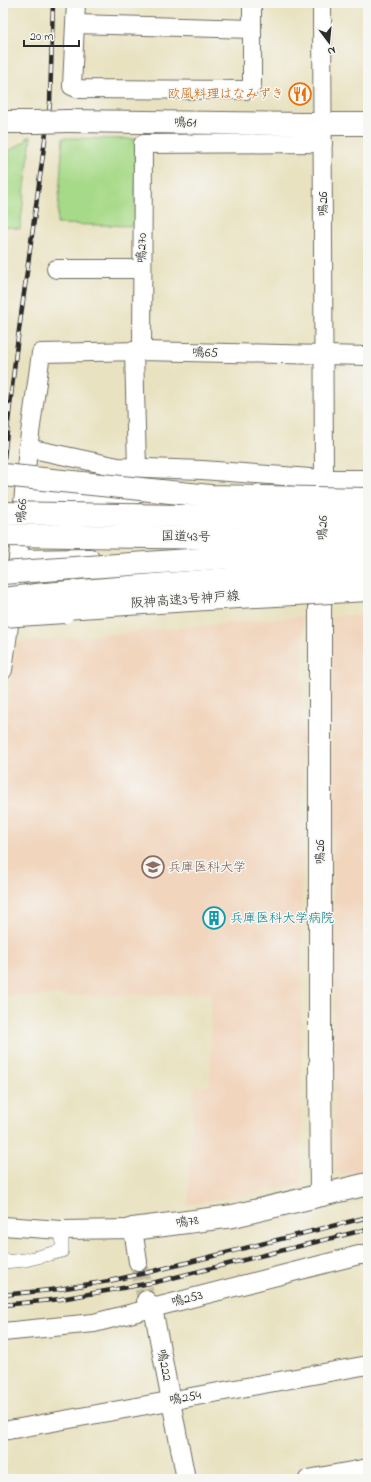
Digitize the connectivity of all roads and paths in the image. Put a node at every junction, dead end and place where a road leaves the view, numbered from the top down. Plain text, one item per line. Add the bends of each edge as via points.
1 (76, 3) edge
2 (252, 3) edge
3 (322, 3) edge
4 (76, 24) junction
5 (252, 28) junction
6 (3, 122) edge
7 (368, 124) edge
8 (322, 134) junction
9 (56, 269) dead end
10 (142, 269) junction
11 (138, 351) junction
12 (41, 353) joint
13 (323, 355) junction
14 (368, 356) edge
15 (28, 448) junction
16 (137, 468) junction
17 (202, 470) junction
18 (3, 475) edge
19 (324, 479) junction
20 (368, 479) edge
21 (24, 495) junction
22 (365, 509) edge
23 (3, 513) edge
24 (3, 535) edge
25 (368, 540) edge
26 (368, 558) edge
27 (10, 566) edge
28 (368, 572) edge
29 (368, 590) edge
30 (368, 596) edge
31 (3, 599) edge
32 (320, 606) junction
33 (3, 612) edge
34 (3, 616) edge
35 (3, 670) edge
36 (368, 1184) edge
37 (321, 1195) junction
38 (3, 1226) edge
39 (132, 1229) junction
40 (62, 1236) dead end
41 (368, 1255) edge
42 (3, 1262) edge
43 (138, 1262) tunnel mouth
44 (149, 1304) junction
45 (3, 1332) edge
46 (368, 1365) edge
47 (172, 1400) junction
48 (3, 1431) edge
49 (368, 1468) edge
50 (186, 1479) edge
51 (308, 1479) edge

1 - 4 street
2 - 5 street
3 - 8 street, 鳴26
4 - 5 street
4 - 5 street via 72,86 79,88 246,90 252,86
6 - 8 main road, 鳴61, bridge via 67,121
7 - 8 main road, 鳴61
8 - 10 street, 鳴270 via 143,144
8 - 13 street, 鳴26
9 - 10 street
10 - 11 street, 鳴270
11 - 12 street, 鳴65
11 - 13 street, 鳴65
11 - 16 street, 鳴270
12 - 15 street, 鳴66
13 - 14 street, 鳴65
13 - 19 street, 鳴26
15 - 16 street via 118,467
15 - 21 street, 鳴66
16 - 17 street
17 - 19 street
17 - 21 street via 124,498
18 - 22 main road, bridge
19 - 20 street
19 - 32 main road, 鳴26
21 - 27 street, 鳴66
22 - 23 main road, 国道43号, bridge
24 - 25 main road, 国道43号, bridge
26 - 27 main road, bridge via 232,557
27 - 32 street via 85,557 164,571
27 - 35 street, 鳴66
28 - 31 main road, bridge via 304,578 225,579
29 - 33 main road, 阪神高速3号神戸線, bridge
30 - 34 main road, 阪神高速3号神戸線, bridge
32 - 37 main road, 鳴26
36 - 37 main road, 鳴78
37 - 39 main road, 鳴78 via 233,1216
38 - 39 street, 鳴78 via 61,1230
39 - 43 street
40 - 42 street via 62,1252
41 - 44 street, 鳴253
44 - 45 street, 鳴253 via 94,1323
44 - 47 street, 鳴222
46 - 47 street, 鳴254
47 - 48 street, 鳴254
47 - 50 street, 鳴222
49 - 51 street

